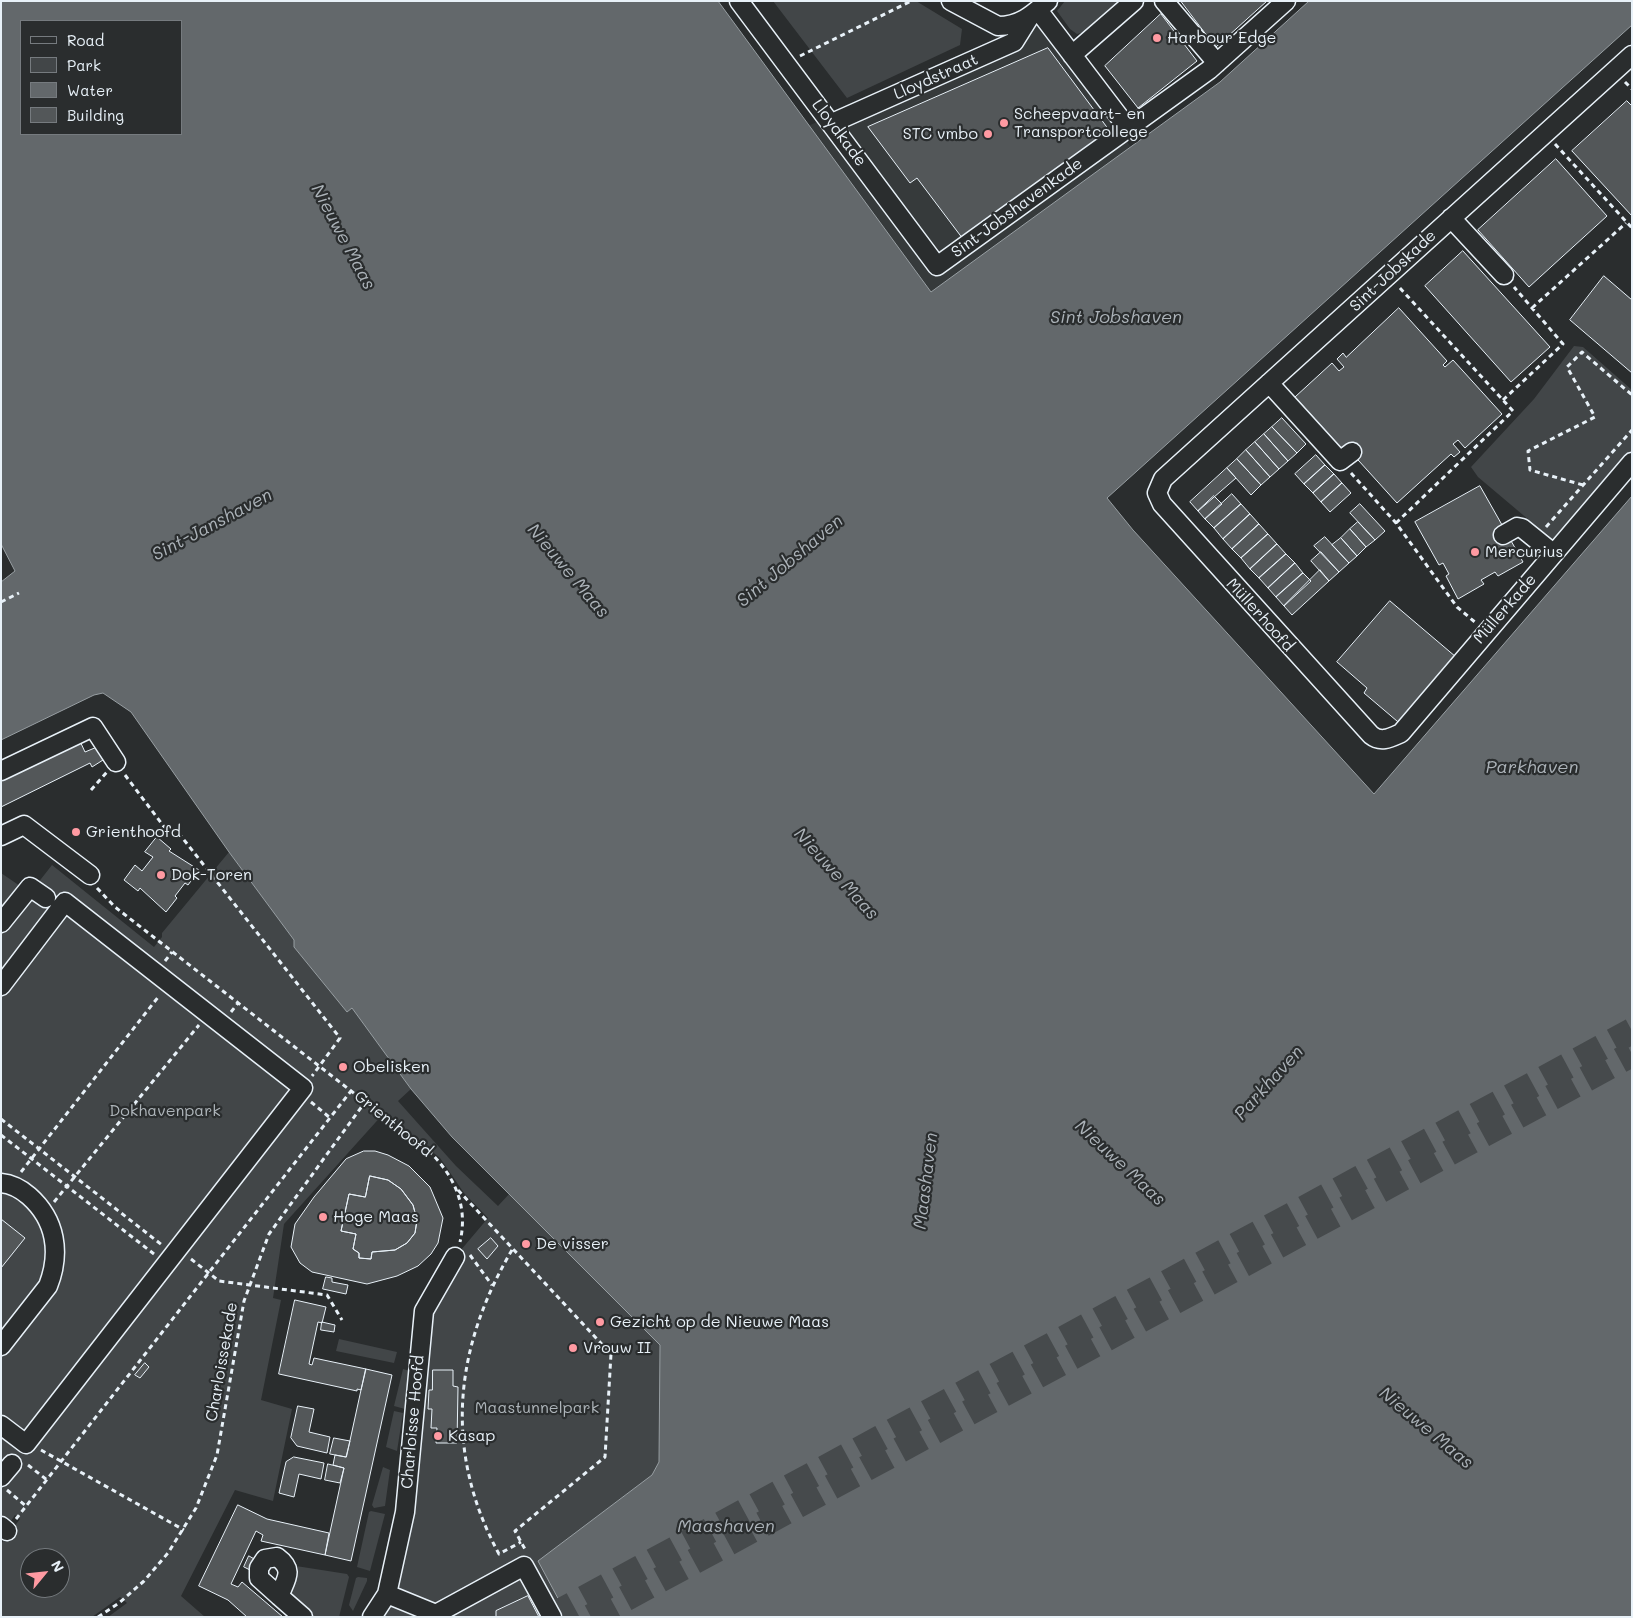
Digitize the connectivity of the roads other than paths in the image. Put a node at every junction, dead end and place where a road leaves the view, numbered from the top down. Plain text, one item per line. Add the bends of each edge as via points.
1 (739, 1) edge
2 (952, 1) edge
3 (1134, 1) edge
4 (1164, 1) edge
5 (1286, 1) edge
6 (1038, 10) edge
7 (1072, 55) junction
8 (1632, 55) edge
9 (1217, 63) junction
10 (832, 123) junction
11 (1127, 127) junction
12 (1451, 218) junction
13 (937, 266) joint
14 (1503, 276) road end
15 (1268, 383) junction
16 (1346, 457) road end
17 (1632, 462) edge
18 (1157, 488) joint
19 (1503, 536) dead end
20 (1553, 553) junction
21 (1372, 736) joint
22 (116, 762) road end
23 (1, 771) edge
24 (1, 836) edge
25 (90, 875) road end
26 (46, 898) dead end
27 (1, 924) edge
28 (1, 986) edge
29 (6, 1184) edge
30 (457, 1249) road end
31 (1, 1346) edge
32 (1, 1424) edge
33 (387, 1594) junction
34 (279, 1596) dead end
35 (437, 1615) edge
36 (303, 1617) edge
37 (372, 1617) edge
38 (552, 1617) edge

1 - 10 street, Lloydkade
2 - 6 street via 998,26 1014,26
3 - 7 street
4 - 9 street
5 - 9 street, Sint-Jobshavenkade
6 - 7 street
6 - 10 street, Lloydstraat via 1014,42
7 - 11 street
8 - 12 street, Sint-Jobskade
9 - 11 street, Sint-Jobshavenkade
10 - 13 street, Lloydkade
11 - 13 street, Sint-Jobshavenkade
12 - 14 street
12 - 15 street, Sint-Jobskade
15 - 16 street
15 - 18 street, Sint-Jobskade
17 - 20 street, Müllerkade
18 - 21 street, Müllerhoofd via 1162,504
19 - 20 street via 1520,528
20 - 21 street, Müllerkade via 1401,733 1388,739
22 - 23 street via 93,726
24 - 25 street via 24,825
26 - 27 street via 30,887
28 - 32 street via 65,902 305,1093 26,1444
29 - 31 street via 21,1190 45,1212 51,1226 55,1253 48,1286
30 - 33 street, Charloisse Hoofd via 424,1311 405,1512
33 - 35 street
33 - 37 street, Charloisse Hoofd
34 - 36 street
35 - 38 street via 524,1566

